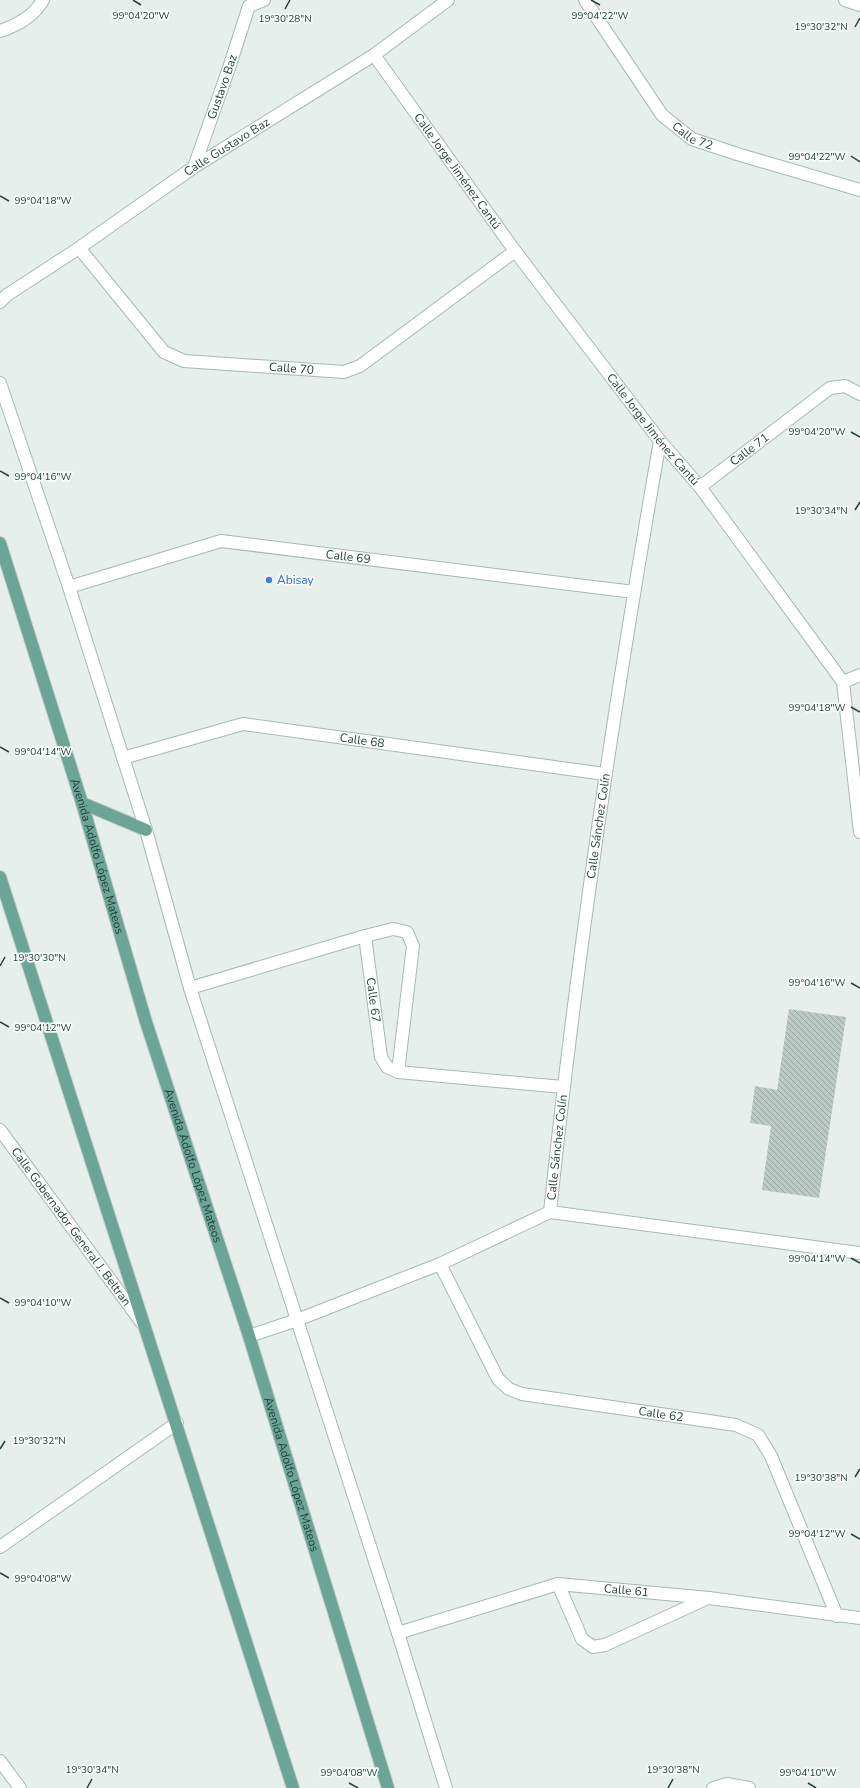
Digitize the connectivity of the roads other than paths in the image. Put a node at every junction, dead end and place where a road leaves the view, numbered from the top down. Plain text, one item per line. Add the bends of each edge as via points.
1 (43, 0) edge
2 (264, 0) edge
3 (448, 0) edge
4 (585, 0) edge
5 (845, 0) edge
6 (250, 3) edge
7 (860, 6) edge
8 (0, 30) edge
9 (374, 55) junction
10 (194, 167) junction
11 (860, 190) edge
12 (79, 248) junction
13 (515, 251) junction
14 (2, 298) edge
15 (0, 383) edge
16 (860, 394) edge
17 (660, 441) junction
18 (700, 487) junction
19 (0, 543) edge
20 (69, 588) junction
21 (634, 592) junction
22 (860, 674) edge
23 (843, 682) junction
24 (123, 758) junction
25 (605, 774) junction
26 (82, 803) junction
27 (146, 830) junction
28 (860, 832) edge
29 (0, 877) edge
30 (365, 936) junction
31 (190, 988) junction
32 (398, 1072) junction
33 (563, 1087) junction
34 (0, 1130) edge
35 (550, 1212) junction
36 (860, 1253) edge
37 (440, 1264) junction
38 (296, 1320) junction
39 (142, 1323) junction
40 (249, 1336) junction
41 (177, 1423) junction
42 (0, 1548) edge
43 (558, 1584) junction
44 (709, 1598) junction
45 (837, 1616) junction
46 (860, 1618) edge
47 (398, 1632) junction
48 (0, 1761) edge
49 (20, 1788) edge
50 (293, 1788) edge
51 (388, 1788) edge
52 (446, 1788) edge
53 (713, 1788) edge
54 (749, 1788) edge

1 - 8 street via 37,10 15,26
2 - 6 street
3 - 9 street, Calle Gustavo Baz
4 - 11 street, Calle 72 via 662,115 692,139
5 - 7 street
6 - 10 street, Gustavo Baz via 230,68
9 - 10 street, Calle Gustavo Baz
9 - 13 street, Calle Jorge Jiménez Cantú
10 - 12 street, Calle Gustavo Baz
12 - 13 street, Calle 70 via 164,352 184,361 344,372 360,366
12 - 14 street, Calle Gustavo Baz
13 - 17 street, Calle Jorge Jiménez Cantú
15 - 20 street
16 - 18 street, Calle 71 via 846,386 830,388
17 - 18 street, Calle Jorge Jiménez Cantú
17 - 21 street, Calle Sánchez Colín
18 - 23 street, Calle Jorge Jiménez Cantú
19 - 26 main road, Avenida Adolfo López Mateos
20 - 21 street, Calle 69 via 221,541
20 - 24 street
21 - 25 street, Calle Sánchez Colín
22 - 23 street
23 - 28 street, Calle Jorge Jiménez Cantú
24 - 25 street, Calle 68 via 243,724
24 - 27 street
25 - 33 street, Calle Sánchez Colín
26 - 27 main road
26 - 40 main road, Avenida Adolfo López Mateos via 146,1022
27 - 31 street
29 - 39 main road
30 - 31 street
30 - 32 street, Calle 67 via 381,1057 387,1067
30 - 32 street via 393,929 407,932 411,938
31 - 38 street
32 - 33 street
33 - 35 street, Calle Sánchez Colín
34 - 39 street, Calle Gobernador General J. Beltran
35 - 36 street, Calle Sánchez Colín
35 - 37 street, Calle Sánchez Colín
37 - 38 street, Calle Sánchez Colín
37 - 45 street, Calle 62 via 498,1379 509,1389 522,1394 736,1425 758,1435 771,1456
38 - 40 street, Calle Sánchez Colín
38 - 47 street
39 - 41 main road
40 - 51 main road, Avenida Adolfo López Mateos
41 - 42 street
41 - 50 main road
43 - 44 street, Calle 61
43 - 44 street via 582,1639 598,1648
43 - 47 street, Calle 61
44 - 45 street, Calle 61
45 - 46 street, Calle 61
47 - 52 street
48 - 49 street
53 - 54 street via 727,1784

